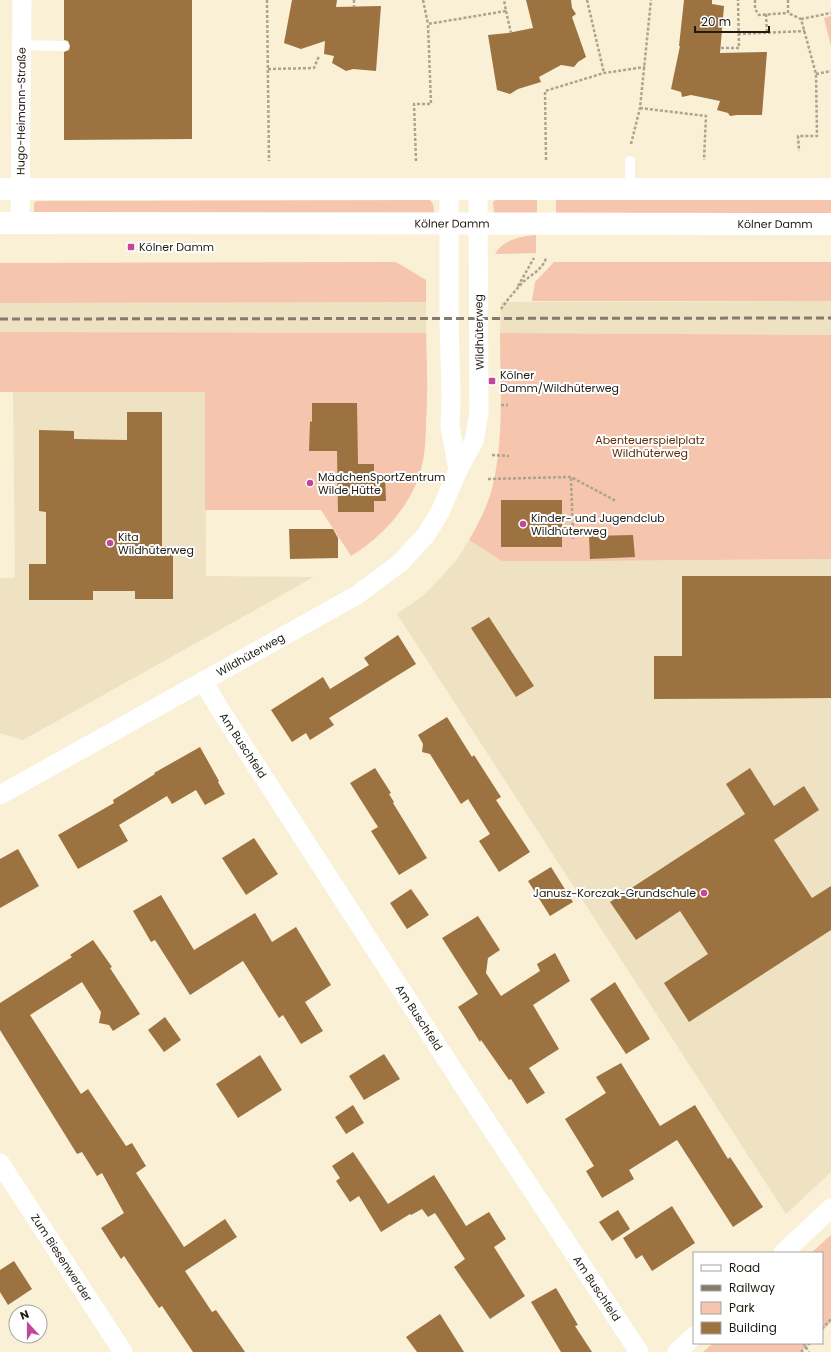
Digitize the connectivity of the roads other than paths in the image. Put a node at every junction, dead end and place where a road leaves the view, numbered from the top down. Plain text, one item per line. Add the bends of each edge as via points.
1 (22, 0) edge
2 (22, 45) junction
3 (64, 46) dead end
4 (630, 161) road end
5 (10, 189) edge
6 (630, 189) junction
7 (831, 189) edge
8 (449, 190) junction
9 (478, 190) junction
10 (10, 223) edge
11 (449, 224) junction
12 (478, 224) junction
13 (831, 224) edge
14 (458, 470) junction
15 (203, 681) junction
16 (1, 792) edge
17 (0, 1163) edge
18 (831, 1208) edge
19 (784, 1252) edge
20 (693, 1337) edge
21 (123, 1352) edge
22 (639, 1352) edge
23 (677, 1352) edge

1 - 2 street, Hugo-Heimann-Straße
2 - 3 lane
2 - 5 street, Hugo-Heimann-Straße
4 - 6 lane
5 - 8 street
5 - 10 street, Hugo-Heimann-Straße
6 - 7 street
6 - 9 street
8 - 9 street
8 - 11 street
9 - 12 street, Wildhüterweg
10 - 11 street, Kölner Damm
11 - 12 street, Kölner Damm
11 - 14 street via 450,426
12 - 13 street, Kölner Damm
12 - 14 street, Wildhüterweg via 479,413 474,441
14 - 15 street, Wildhüterweg via 440,512 426,535 400,563 357,595
15 - 16 street, Wildhüterweg
15 - 22 street, Am Buschfeld via 452,1069
17 - 21 street, Zum Biesenwerder
18 - 19 street
20 - 23 street

